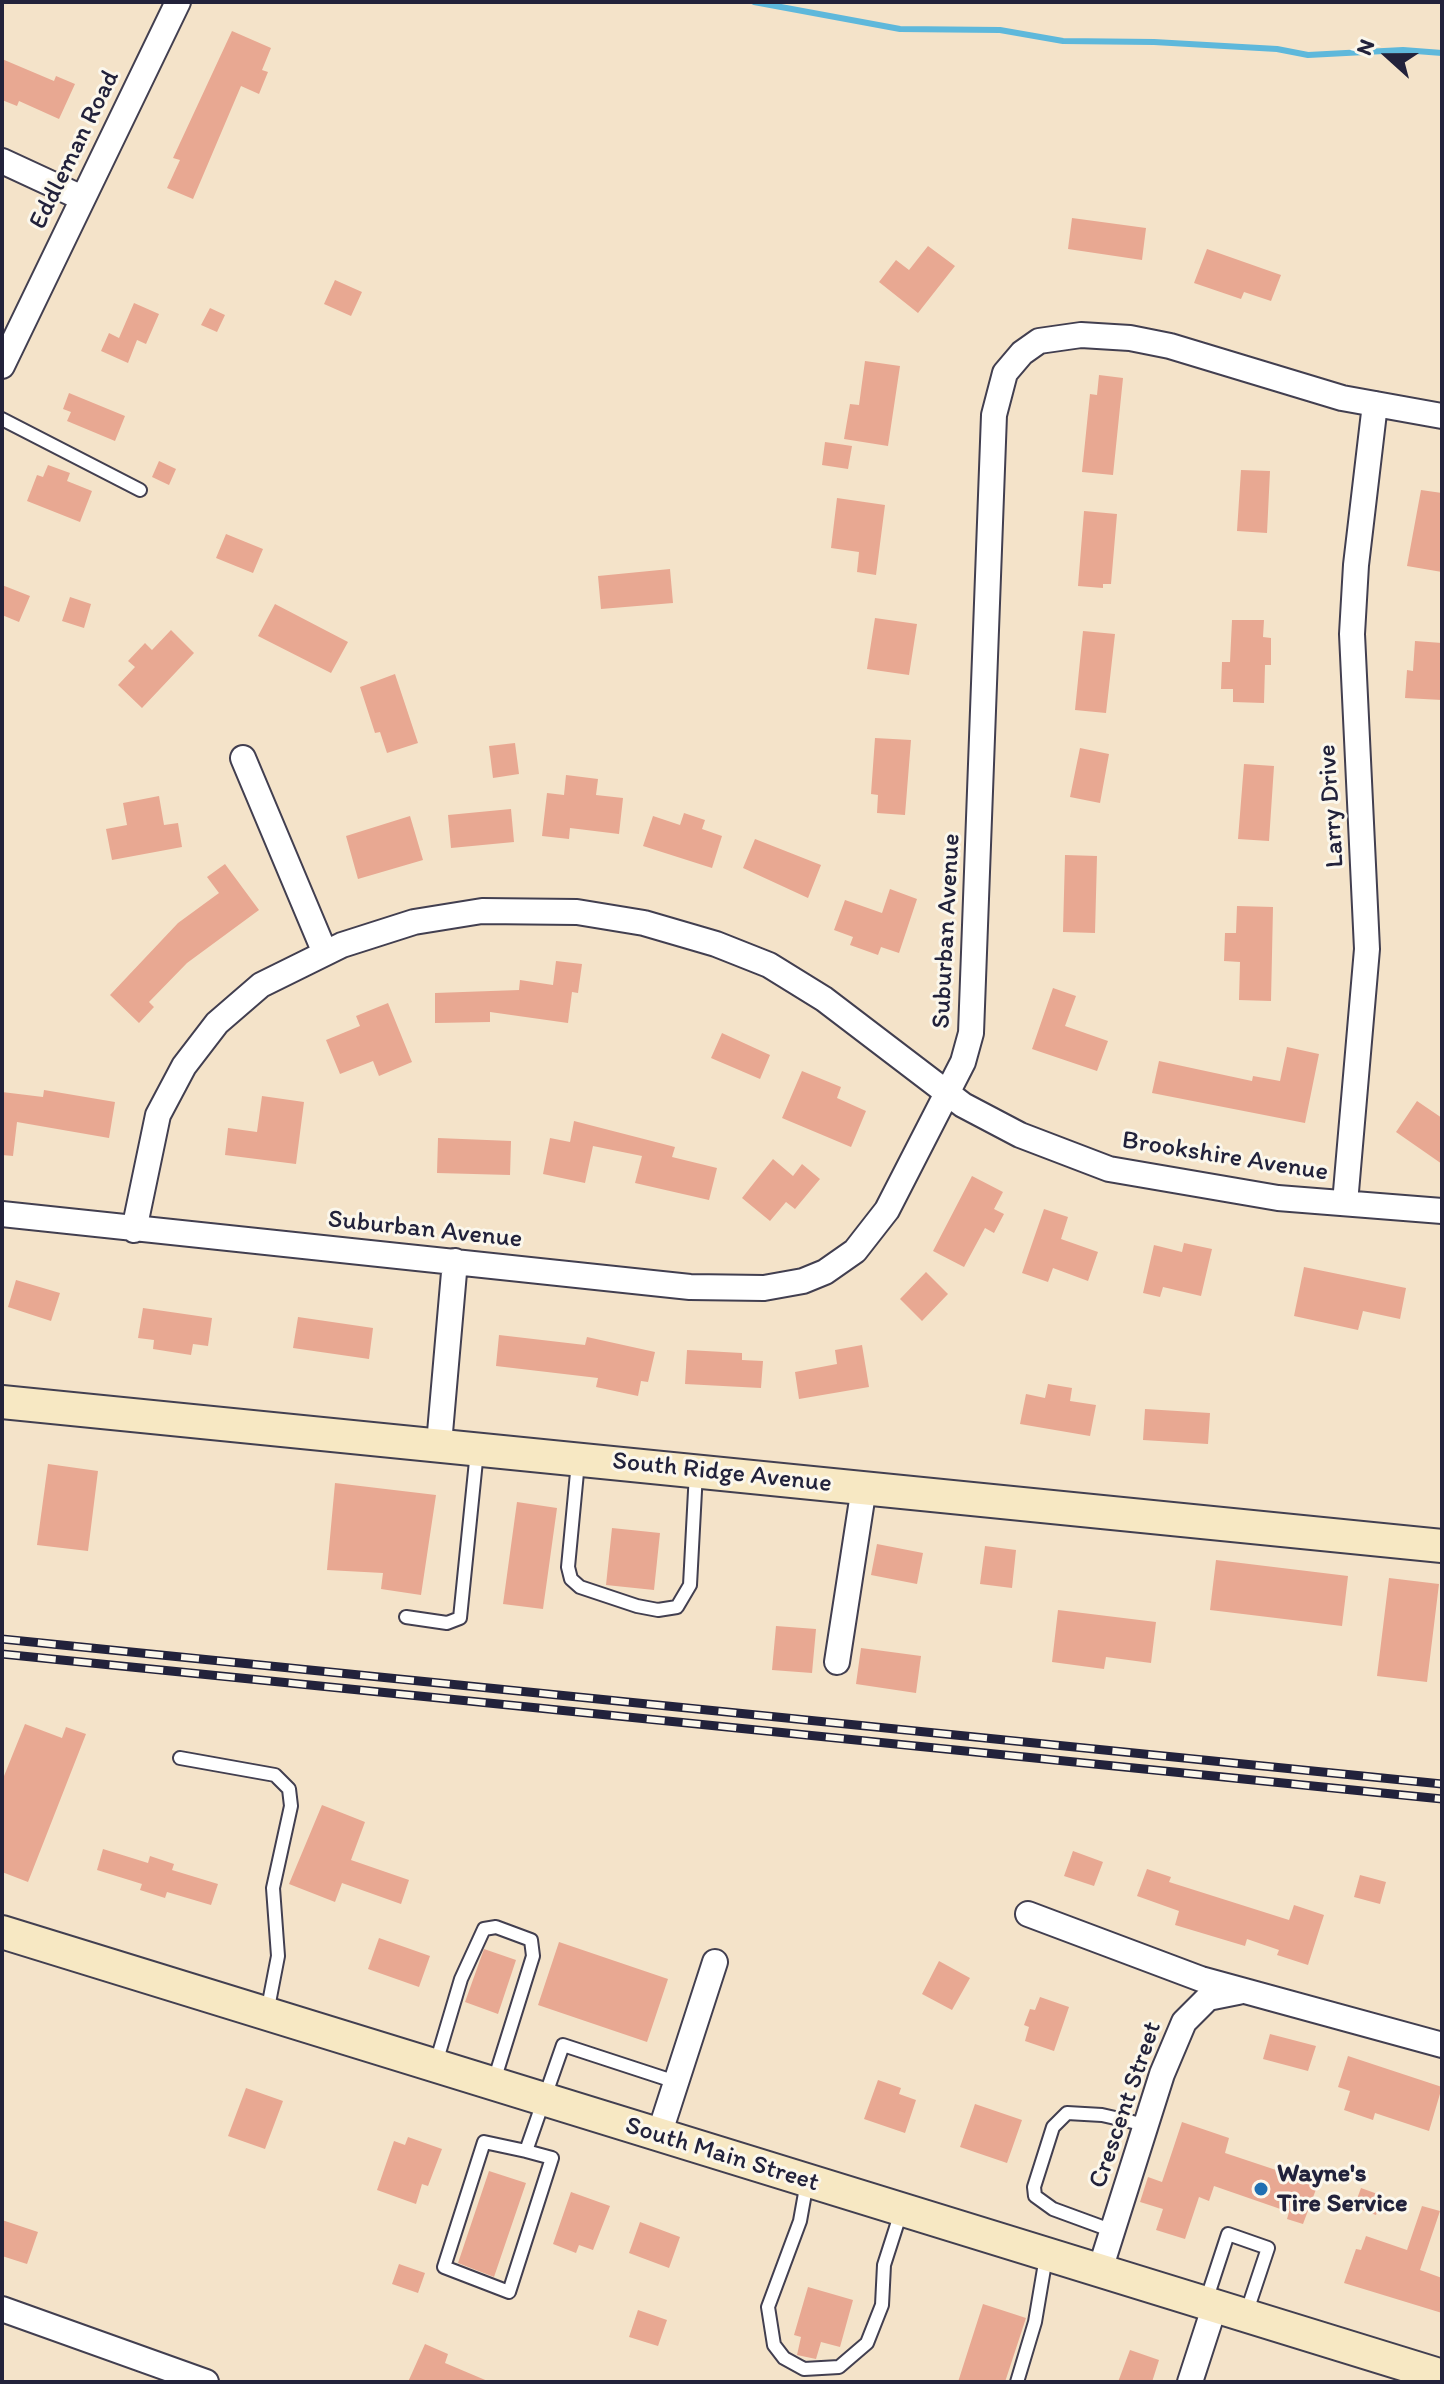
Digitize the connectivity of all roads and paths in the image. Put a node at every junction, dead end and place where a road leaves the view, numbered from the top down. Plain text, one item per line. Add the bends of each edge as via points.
1 (178, 2) edge
2 (2, 161) edge
3 (82, 198) junction
4 (2, 366) edge
5 (1375, 404) junction
6 (1442, 416) edge
7 (2, 419) edge
8 (140, 490) dead end
9 (243, 758) dead end
10 (325, 953) junction
11 (946, 1093) junction
12 (1345, 1203) junction
13 (1442, 1211) edge
14 (2, 1214) edge
15 (134, 1230) junction
16 (455, 1261) junction
17 (2, 1402) edge
18 (439, 1444) junction
19 (477, 1448) junction
20 (578, 1458) junction
21 (696, 1470) junction
22 (864, 1487) junction
23 (1442, 1546) edge
24 (406, 1617) dead end
25 (837, 1662) dead end
26 (180, 1758) dead end
27 (1028, 1914) dead end
28 (2, 1932) edge
29 (715, 1962) dead end
30 (1243, 1991) junction
31 (267, 2013) junction
32 (1442, 2045) edge
33 (436, 2066) junction
34 (676, 2082) junction
35 (493, 2084) junction
36 (544, 2100) junction
37 (1146, 2125) junction
38 (659, 2135) junction
39 (526, 2151) junction
40 (807, 2182) junction
41 (901, 2212) junction
42 (1113, 2231) junction
43 (1046, 2256) junction
44 (1099, 2273) junction
45 (2, 2309) edge
46 (1221, 2310) junction
47 (1442, 2376) edge
48 (206, 2382) edge
49 (1017, 2382) edge
50 (1190, 2382) edge

1 - 3 street, Eddleman Road
2 - 3 street
3 - 4 street, Eddleman Road
5 - 6 street, Suburban Avenue
5 - 11 street, Suburban Avenue via 1130,338 1081,335 1039,341 1005,373 994,415 975,1009 963,1062
5 - 12 street, Larry Drive via 1352,634 1367,949
7 - 8 lane
9 - 10 street
10 - 11 street, Brookshire Avenue via 414,922 482,911 577,912 644,923 769,965 824,999
10 - 15 street, Brookshire Avenue via 261,985 217,1023 184,1066 158,1115
11 - 12 street, Brookshire Avenue via 1020,1135 1109,1169 1278,1198
11 - 16 street, Suburban Avenue via 869,1235 825,1272 803,1281 764,1288 690,1287
12 - 13 street, Brookshire Avenue
14 - 15 street, Suburban Avenue
15 - 16 street, Suburban Avenue
16 - 18 street
17 - 18 main road, South Ridge Avenue
18 - 19 main road, South Ridge Avenue
19 - 20 main road, South Ridge Avenue
19 - 24 lane via 460,1618 447,1623
20 - 21 main road, South Ridge Avenue
20 - 21 lane via 571,1579 580,1587 658,1610 677,1607 690,1585
21 - 22 main road, South Ridge Avenue
22 - 23 main road, South Ridge Avenue
22 - 25 street
26 - 31 lane via 275,1775 289,1789 291,1806 273,1888 278,1956
27 - 30 street, Crescent Street
28 - 31 main road, South Main Street
29 - 34 street
30 - 32 street, Crescent Street
30 - 37 street, Crescent Street via 1208,1998 1184,2022
31 - 33 main road, South Main Street
33 - 35 main road, South Main Street
33 - 35 lane via 461,1979 484,1929 496,1927 531,1940 533,1956
34 - 36 lane via 563,2045
34 - 38 street
35 - 36 main road, South Main Street
36 - 38 main road, South Main Street
36 - 39 lane
37 - 42 street, Crescent Street
37 - 42 lane via 1067,2113 1053,2127 1034,2187 1035,2196 1053,2209
38 - 40 main road, South Main Street
39 - 39 lane via 552,2158 509,2292 444,2267 484,2142
40 - 41 main road, South Main Street
40 - 41 lane via 800,2221 768,2307 774,2345 804,2369 839,2367 867,2343 882,2305 884,2265
41 - 43 main road, South Main Street
42 - 44 street, Crescent Street
43 - 44 main road, South Main Street
43 - 49 lane via 1035,2322
44 - 46 main road, South Main Street
45 - 48 street
46 - 46 lane via 1268,2248 1228,2234
46 - 47 main road, South Main Street
46 - 50 street

